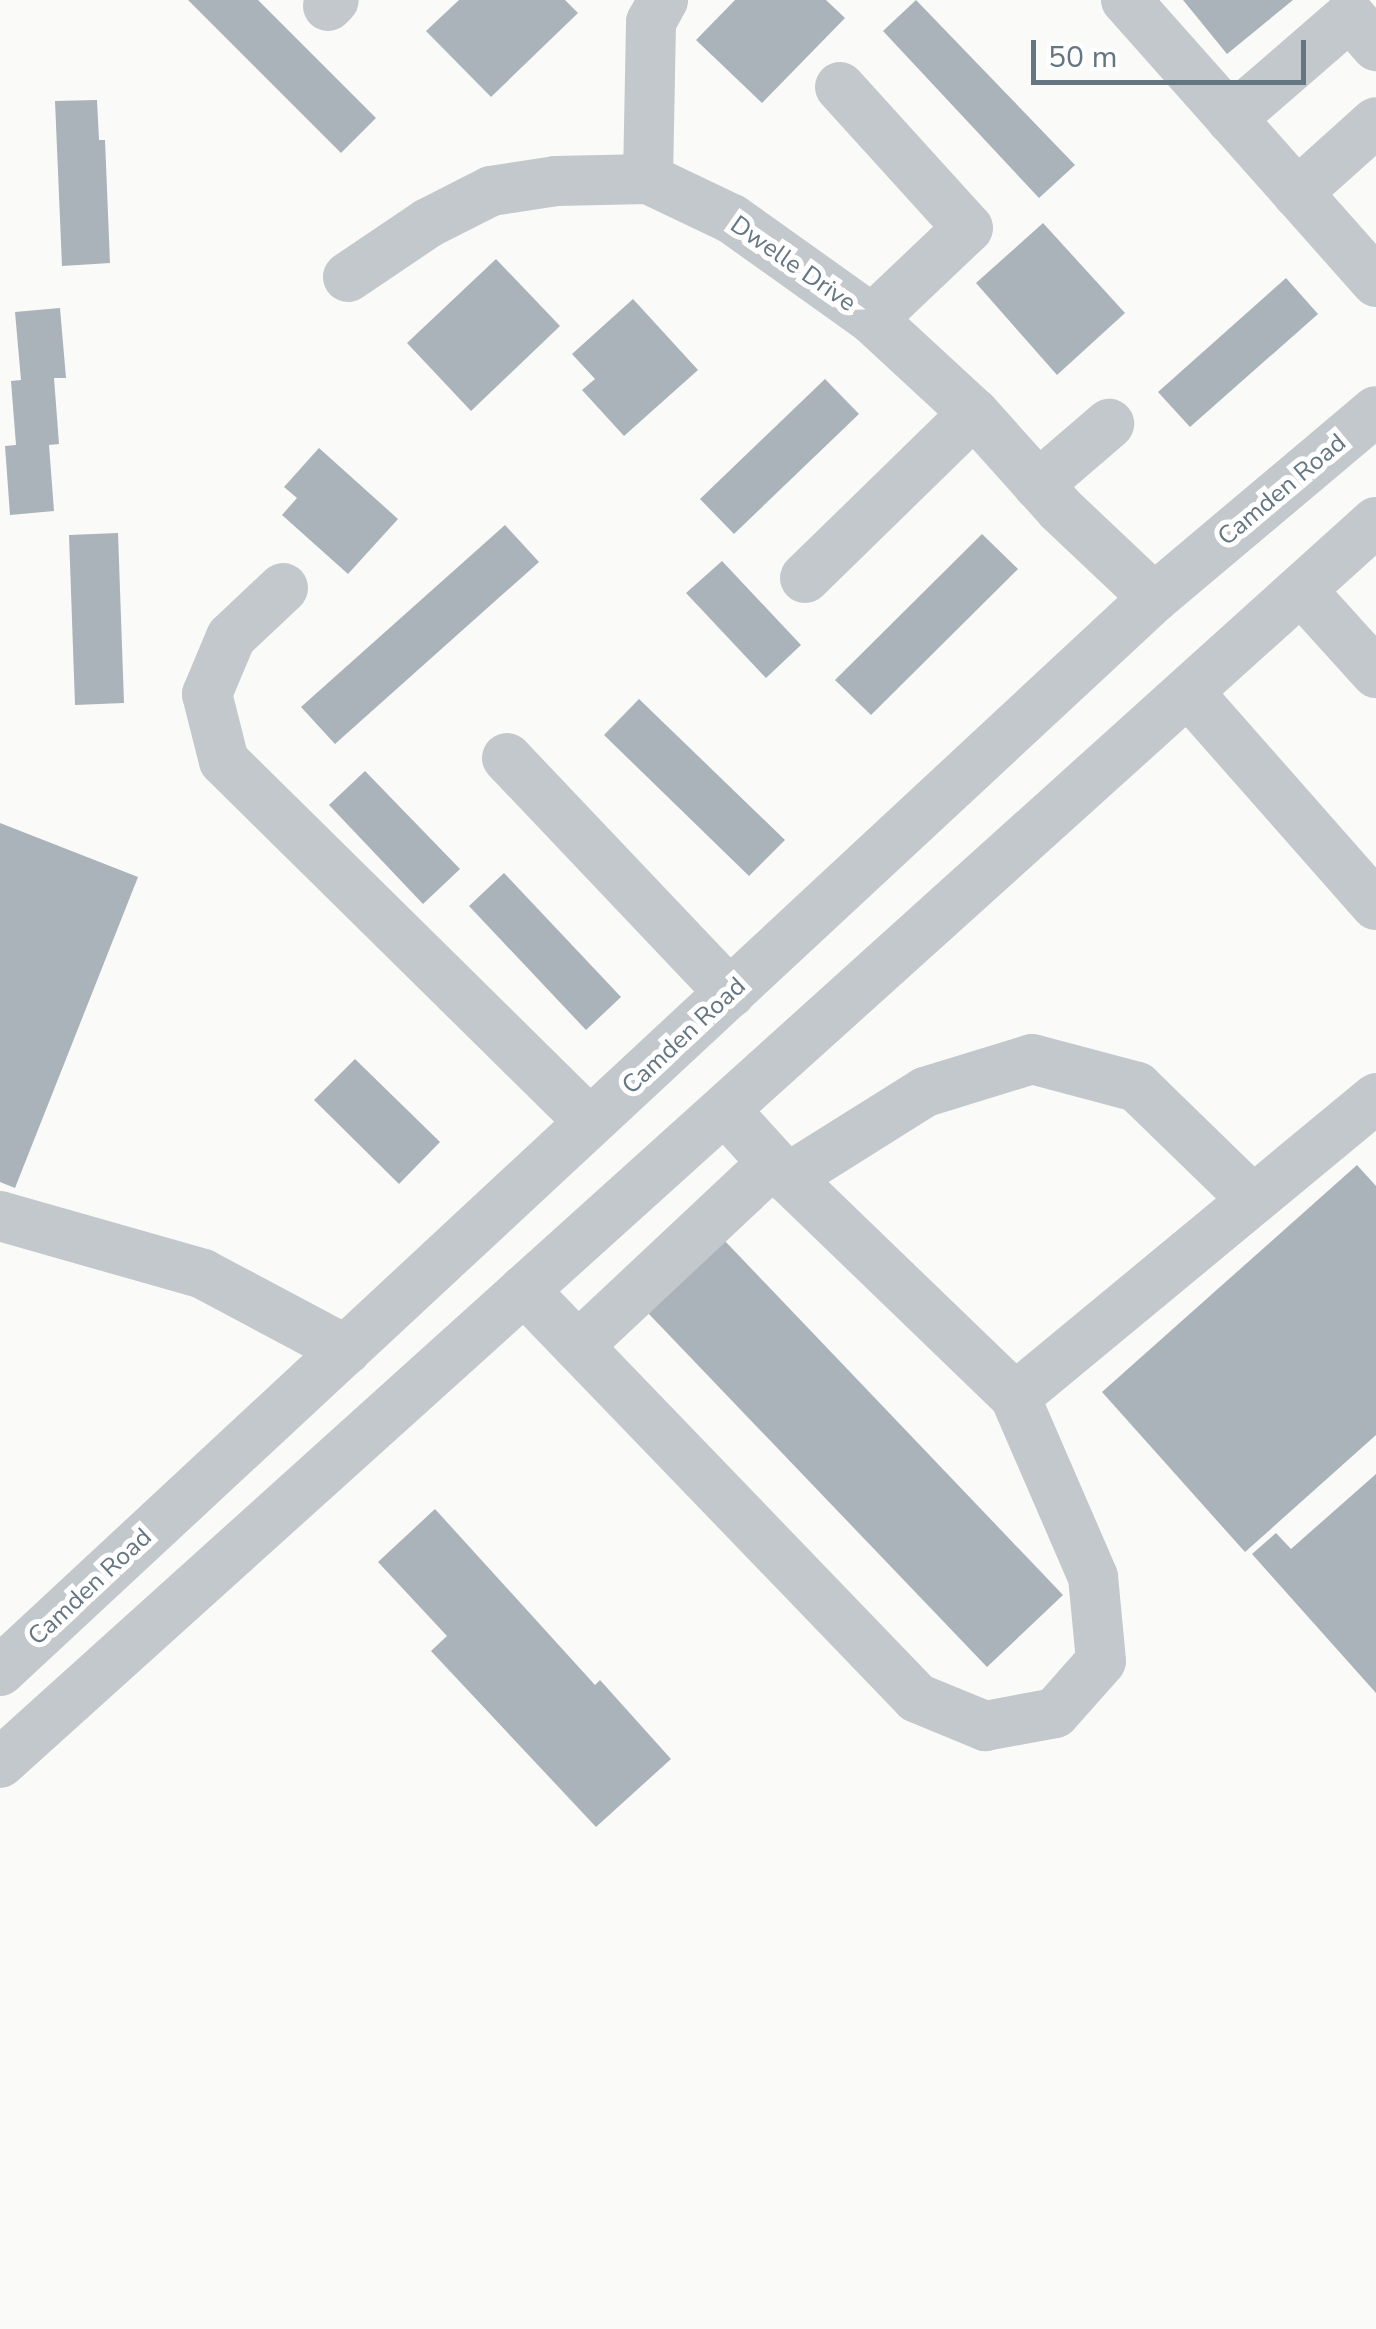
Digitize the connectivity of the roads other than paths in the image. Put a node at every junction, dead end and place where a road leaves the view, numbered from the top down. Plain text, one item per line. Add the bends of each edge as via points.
1 (663, 0) edge
2 (1126, 0) edge
3 (1376, 46) edge
4 (840, 87) dead end
5 (1231, 118) junction
6 (1376, 122) edge
7 (648, 179) junction
8 (1296, 193) junction
9 (348, 277) dead end
10 (1376, 282) edge
11 (872, 320) junction
12 (1376, 411) edge
13 (974, 413) junction
14 (1109, 424) dead end
15 (1038, 485) junction
16 (1376, 522) edge
17 (805, 578) dead end
18 (283, 588) dead end
19 (1300, 590) junction
20 (1154, 598) junction
21 (1368, 648) edge
22 (1188, 692) junction
23 (508, 758) dead end
24 (1376, 905) edge
25 (730, 992) junction
26 (1376, 1098) edge
27 (725, 1110) junction
28 (590, 1122) junction
29 (780, 1170) junction
30 (1253, 1200) junction
31 (0, 1216) edge
32 (524, 1290) junction
33 (346, 1350) junction
34 (585, 1354) junction
35 (1015, 1398) junction
36 (0, 1671) edge
37 (0, 1763) edge

1 - 7 street via 650,22
2 - 5 street
3 - 5 street via 1350,16
4 - 11 street via 968,228
5 - 8 street
6 - 8 street
7 - 9 street, Dwelle Drive via 556,181 491,191 428,223
7 - 11 street, Dwelle Drive via 732,219
8 - 10 street
11 - 13 street, Dwelle Drive
12 - 20 street, Camden Road
13 - 15 street, Dwelle Drive
13 - 17 street
14 - 15 street
15 - 20 street, Dwelle Drive
16 - 19 street
18 - 28 street via 231,637 207,694 224,761
19 - 21 street
19 - 22 street
20 - 25 street, Camden Road
22 - 24 street
22 - 27 street
23 - 25 street
25 - 28 street, Camden Road
26 - 30 street
27 - 29 street
27 - 32 street
28 - 33 street, Camden Road
29 - 30 street via 925,1092 1032,1059 1137,1088
29 - 34 street
29 - 35 street
30 - 35 street
31 - 33 street via 202,1274
32 - 34 street
32 - 37 street
33 - 36 street, Camden Road
34 - 35 street via 917,1698 985,1726 1055,1713 1101,1661 1094,1578

